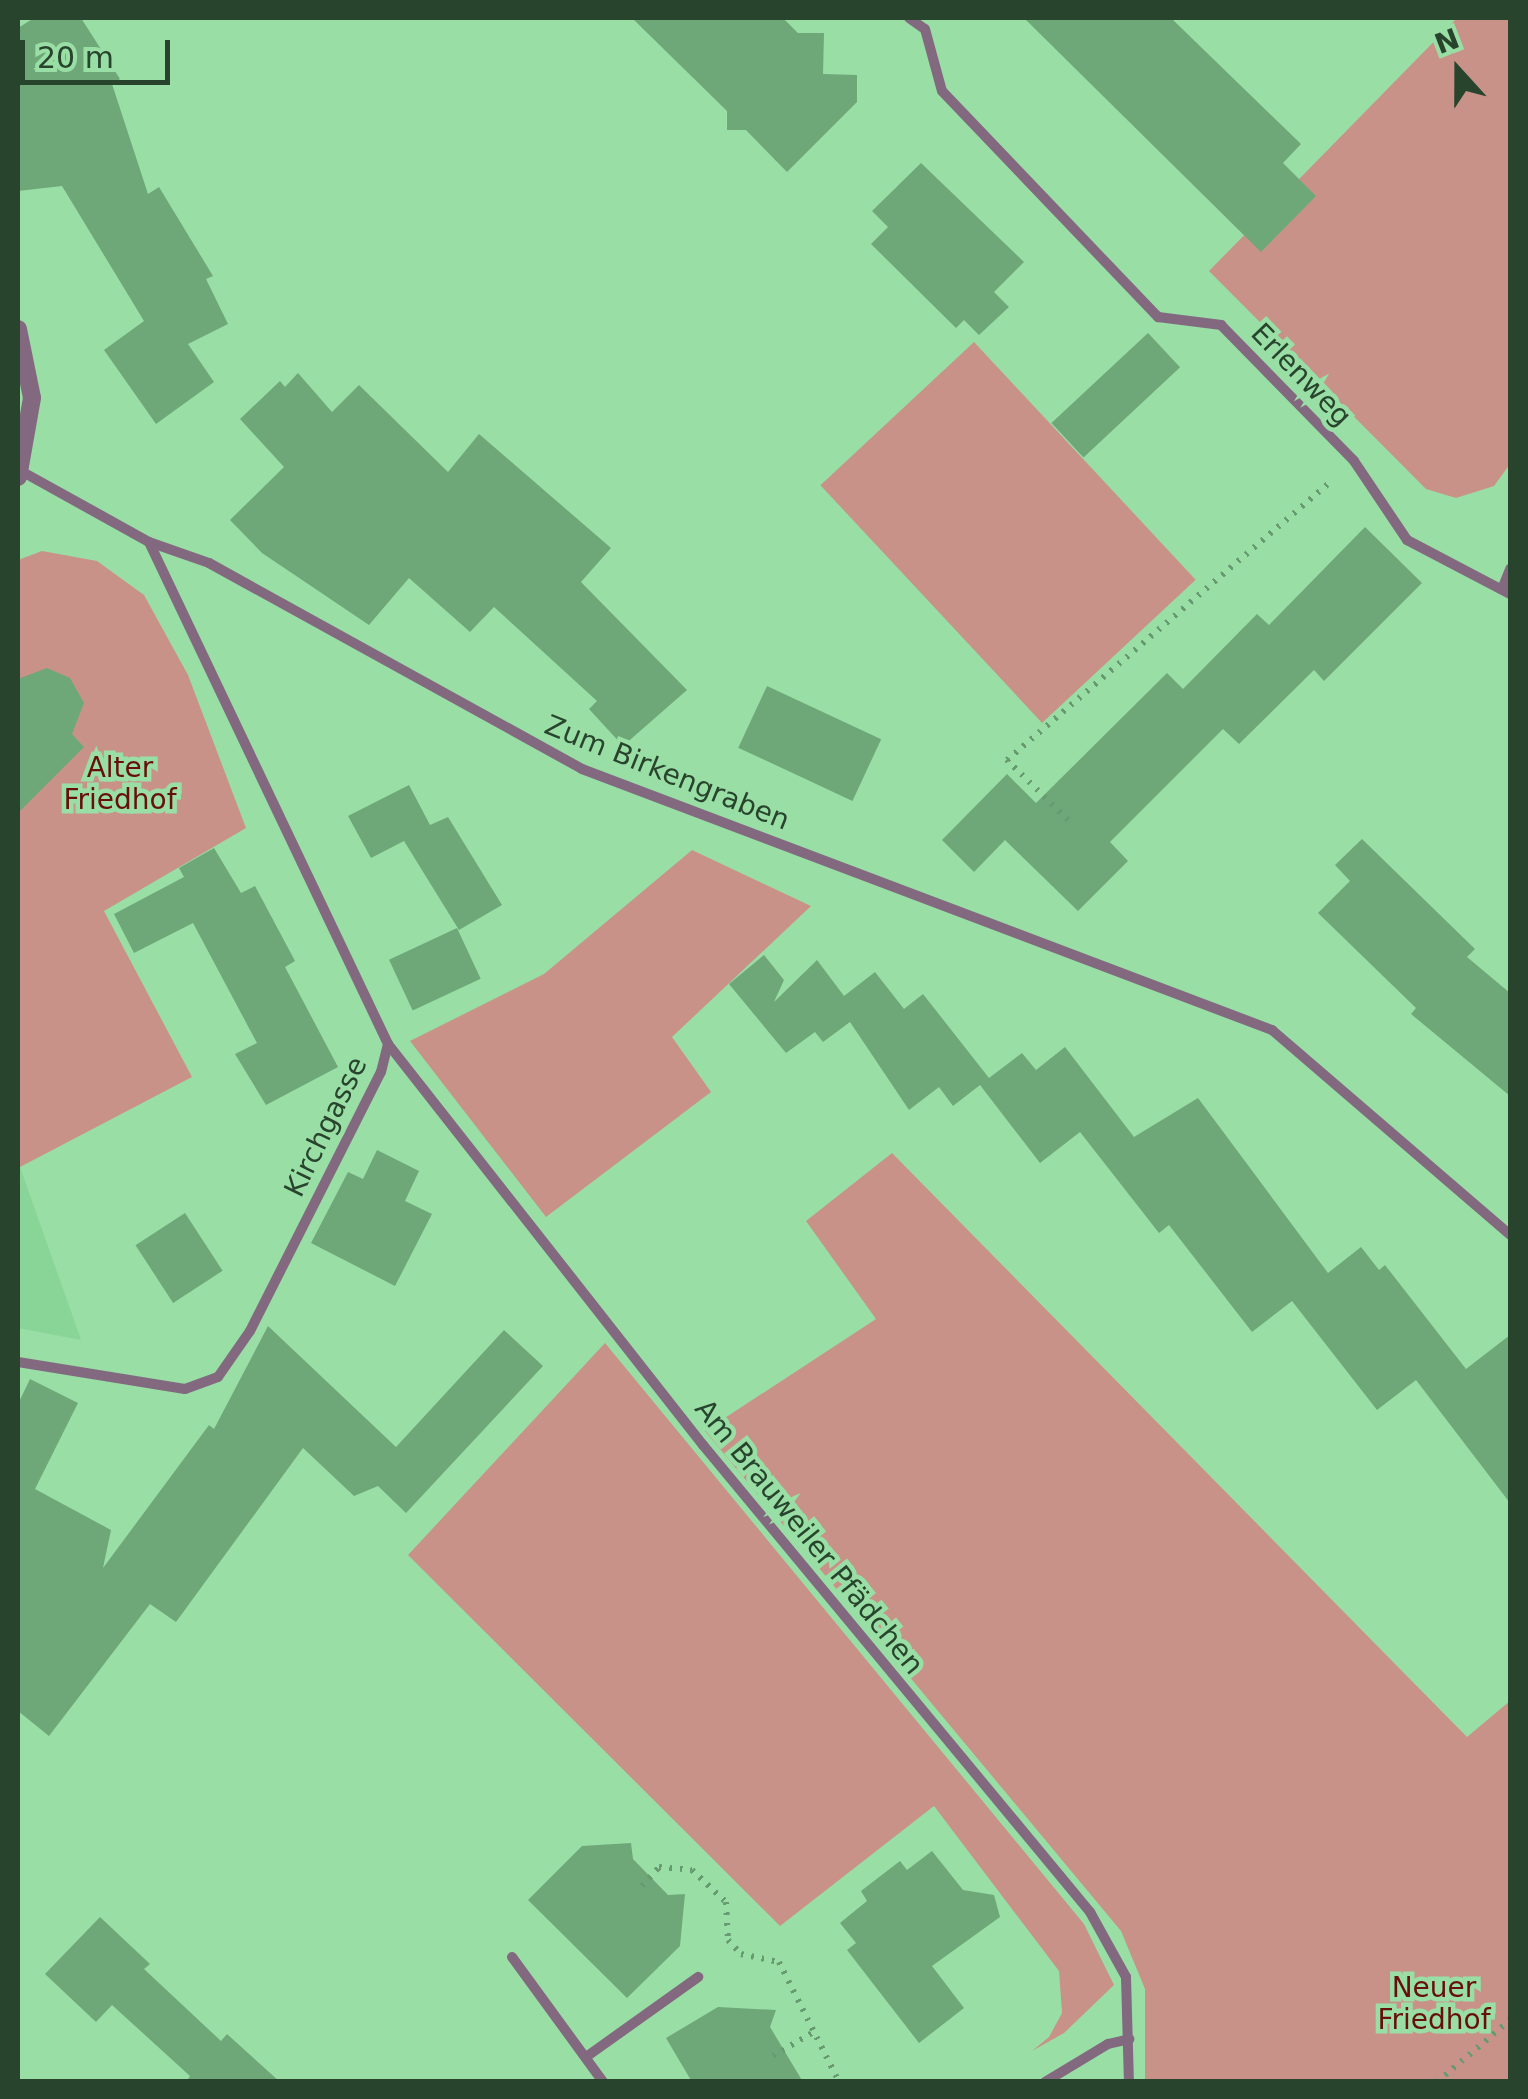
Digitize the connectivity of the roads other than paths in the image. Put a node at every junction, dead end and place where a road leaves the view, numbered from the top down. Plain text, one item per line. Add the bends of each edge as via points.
1 (909, 18) edge
2 (18, 330) edge
3 (19, 473) edge
4 (149, 542) junction
5 (1510, 570) edge
6 (1506, 592) edge
7 (388, 1044) junction
8 (1510, 1235) edge
9 (18, 1362) edge
10 (512, 1957) dead end
11 (698, 1977) dead end
12 (1129, 2039) junction
13 (586, 2057) junction
14 (603, 2082) edge
15 (1045, 2082) edge
16 (1129, 2082) edge

1 - 6 street, Erlenweg via 925,29 942,91 1158,317 1221,325 1354,461 1408,540
2 - 3 street via 32,398
3 - 4 street, Zum Birkengraben
4 - 7 street, Kirchgasse
4 - 8 street, Zum Birkengraben via 210,564 582,769 1272,1030
5 - 6 street
7 - 9 street, Kirchgasse via 381,1072 250,1331 218,1377 185,1389
7 - 12 street, Am Brauweiler Pfädchen via 703,1445 1090,1912 1126,1976
10 - 13 street
11 - 13 street
12 - 15 street via 1108,2044
12 - 16 street, Am Brauweiler Pfädchen
13 - 14 street

